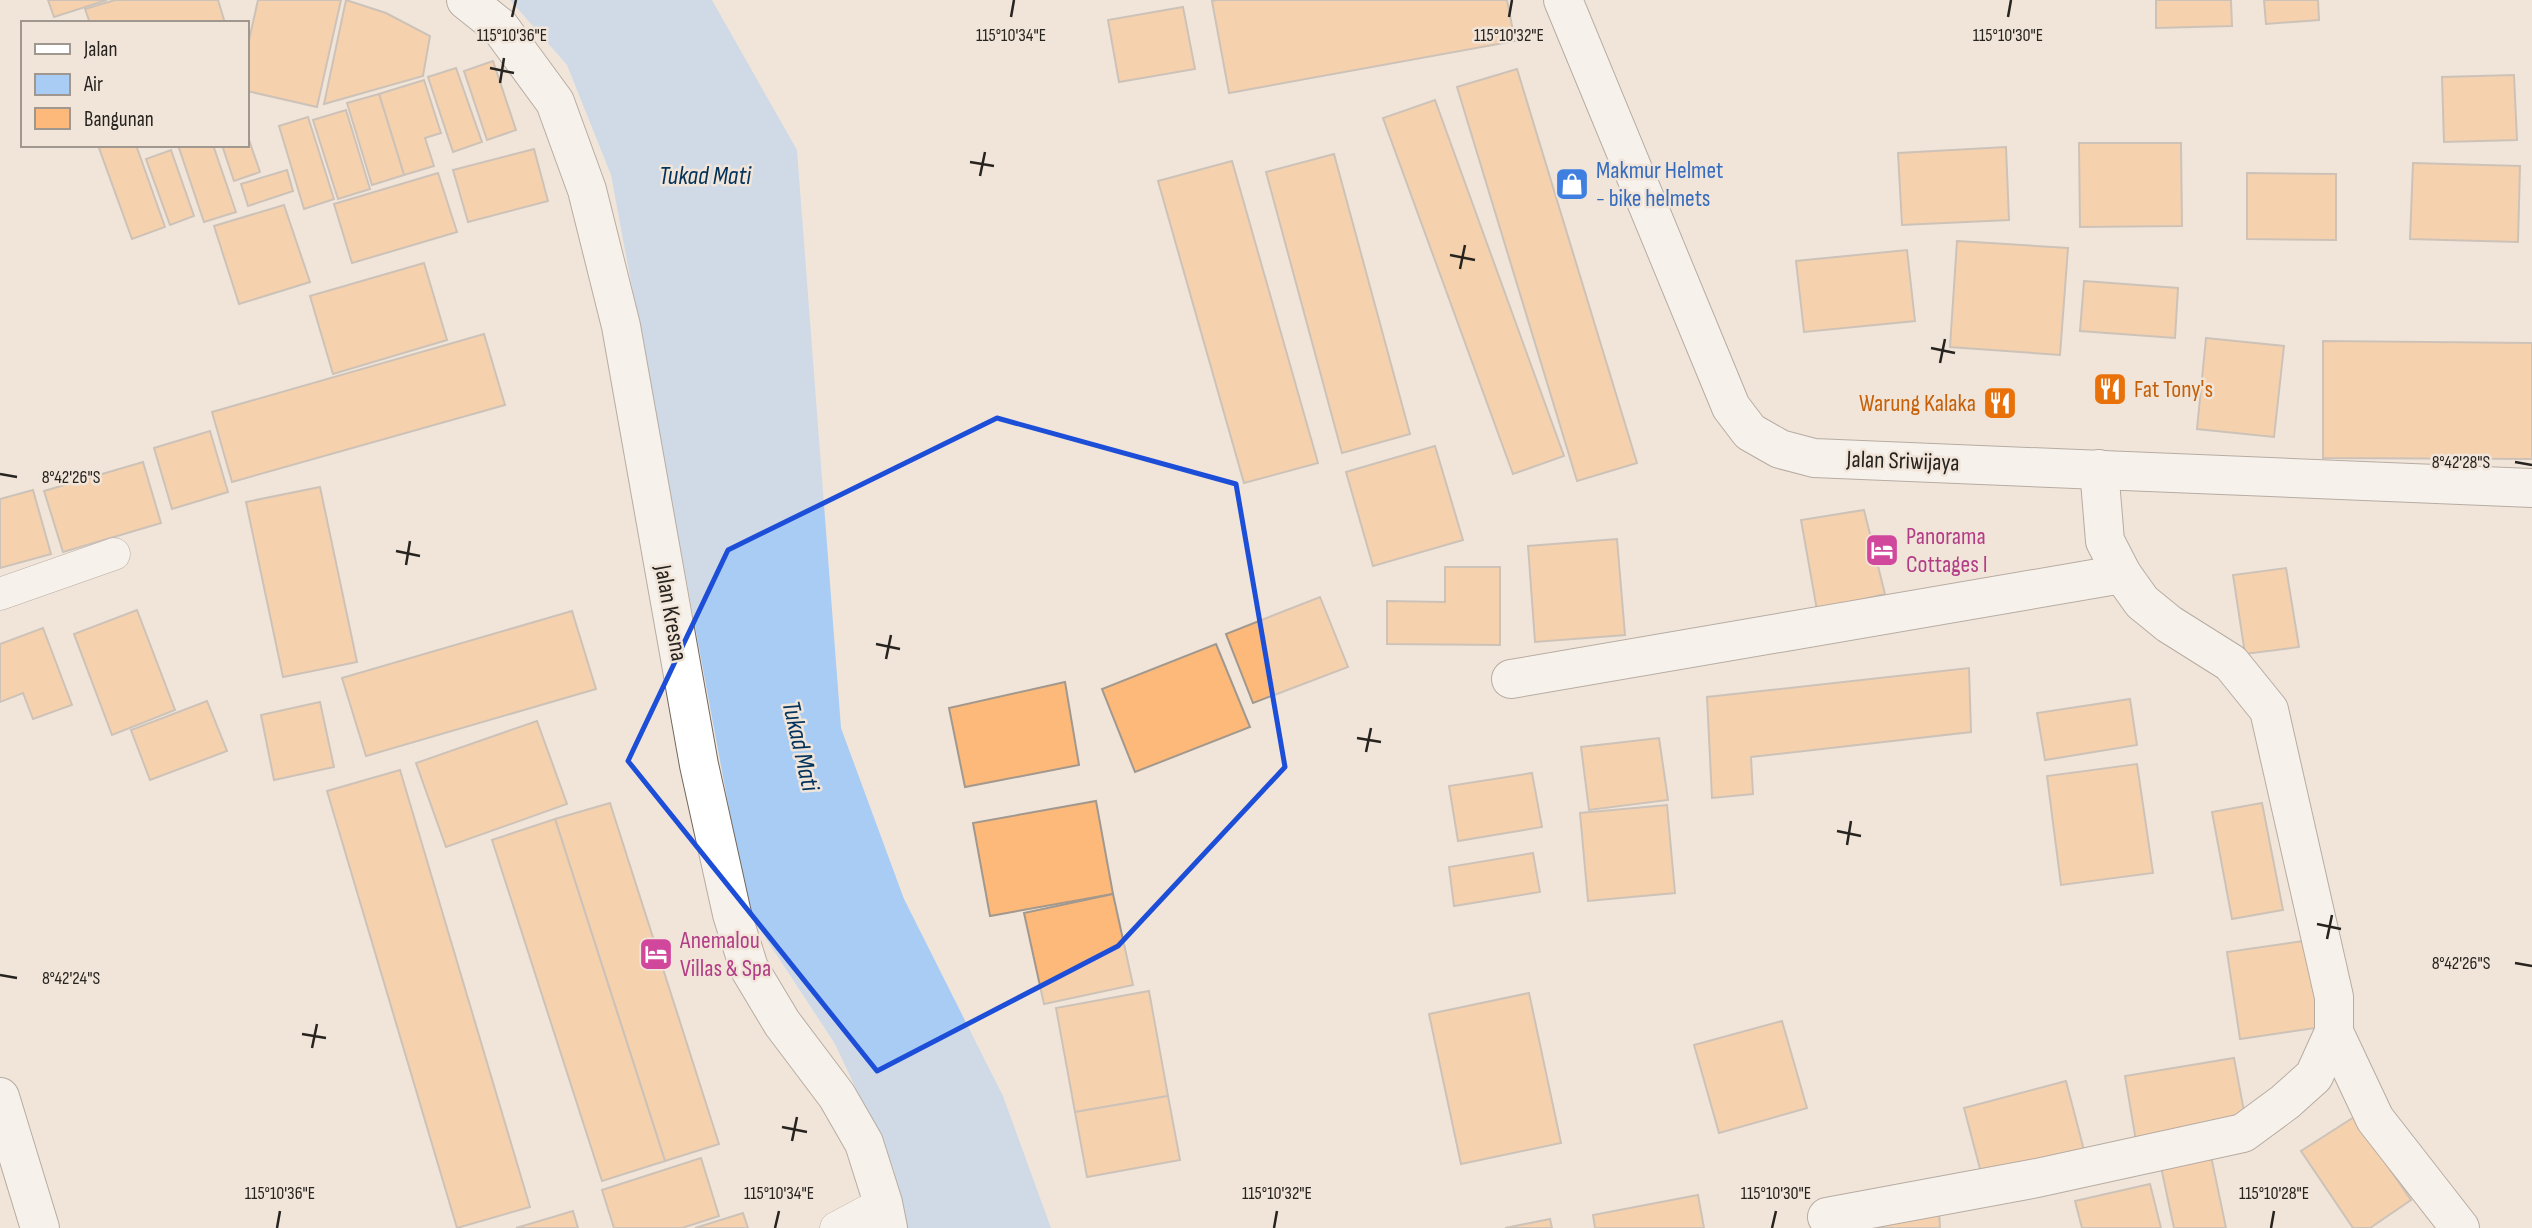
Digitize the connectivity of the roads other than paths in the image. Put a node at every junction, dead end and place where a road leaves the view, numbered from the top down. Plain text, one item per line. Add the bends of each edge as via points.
1 (466, 0) edge
2 (1563, 0) edge
3 (2099, 469) junction
4 (2532, 488) edge
5 (114, 554) dead end
6 (2122, 574) junction
7 (0, 594) edge
8 (1511, 680) dead end
9 (2334, 1032) junction
10 (0, 1097) edge
11 (885, 1215) edge
12 (1827, 1217) dead end
13 (40, 1228) edge
14 (836, 1228) edge
15 (2460, 1228) edge

1 - 11 street, Jalan Kresna via 500,27 555,102 587,191 621,326 699,765 732,914 749,968 864,1143
2 - 3 street, Jalan Sriwijaya via 1731,407 1750,432 1780,449 1814,458
3 - 4 street, Jalan Sriwijaya
3 - 6 street via 2105,541
5 - 7 lane
6 - 8 street
6 - 9 street via 2143,602 2169,624 2231,663 2269,709 2334,997
9 - 12 street via 2314,1076 2243,1133
9 - 15 street via 2375,1119
10 - 13 street
11 - 14 lane

